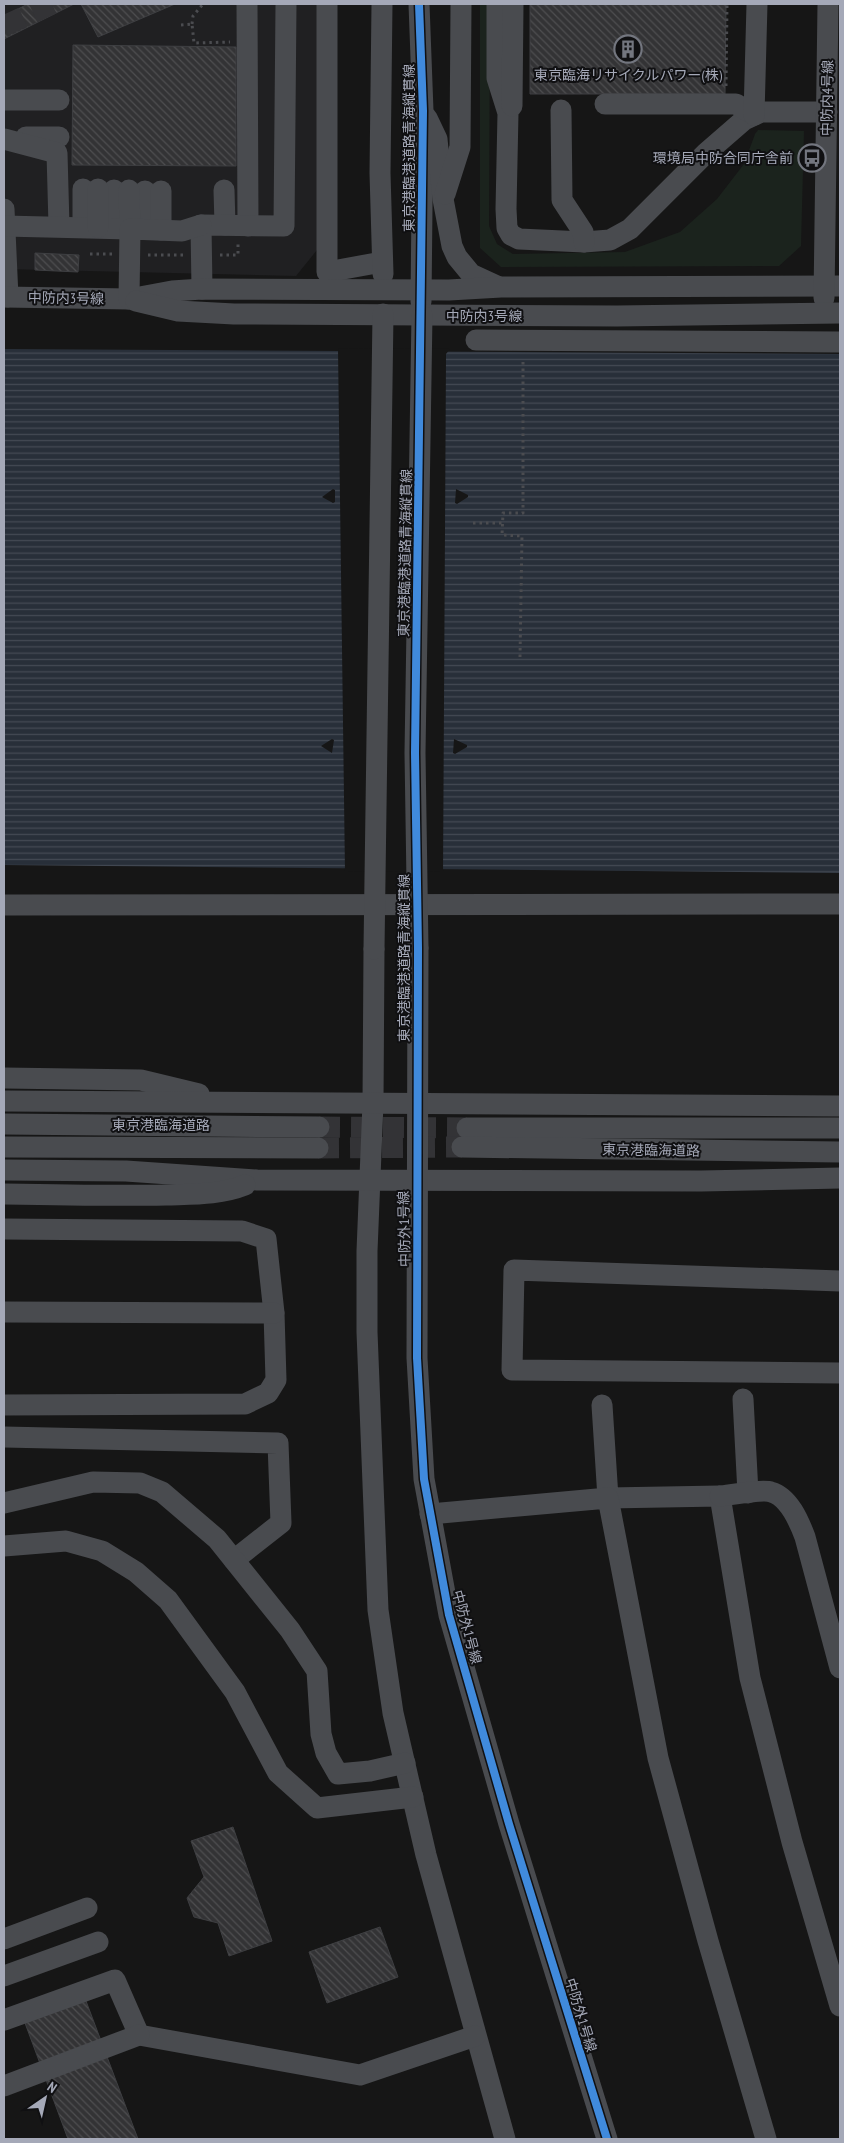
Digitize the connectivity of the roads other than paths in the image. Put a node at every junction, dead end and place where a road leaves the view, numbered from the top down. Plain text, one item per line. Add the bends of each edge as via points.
1 (247, 4) edge
2 (286, 4) edge
3 (327, 4) edge
4 (382, 4) edge
5 (419, 4) edge
6 (461, 4) edge
7 (497, 4) edge
8 (513, 4) edge
9 (757, 4) edge
10 (828, 4) edge
11 (4, 100) edge
12 (59, 100) dead end
13 (605, 104) dead end
14 (561, 110) dead end
15 (423, 111) junction
16 (508, 112) junction
17 (827, 112) junction
18 (754, 115) junction
19 (59, 137) dead end
20 (4, 138) edge
21 (122, 190) junction
22 (224, 190) dead end
23 (443, 199) junction
24 (4, 218) edge
25 (201, 225) junction
26 (59, 226) junction
27 (122, 228) junction
28 (237, 229) junction
29 (584, 242) junction
30 (382, 262) junction
31 (832, 286) edge
32 (501, 287) junction
33 (202, 289) junction
34 (383, 290) junction
35 (421, 290) junction
36 (6, 298) edge
37 (129, 299) junction
38 (832, 313) edge
39 (383, 314) junction
40 (422, 315) junction
41 (476, 340) dead end
42 (840, 342) edge
43 (840, 904) edge
44 (4, 905) edge
45 (4, 1078) edge
46 (4, 1102) edge
47 (232, 1103) junction
48 (373, 1103) junction
49 (417, 1103) junction
50 (840, 1106) edge
51 (4, 1124) edge
52 (319, 1127) tunnel mouth
53 (840, 1128) edge
54 (4, 1147) edge
55 (318, 1148) tunnel mouth
56 (840, 1152) edge
57 (4, 1170) edge
58 (840, 1178) edge
59 (257, 1180) junction
60 (371, 1180) junction
61 (416, 1180) junction
62 (4, 1194) edge
63 (4, 1229) edge
64 (840, 1281) edge
65 (4, 1312) edge
66 (274, 1313) junction
67 (840, 1373) edge
68 (743, 1399) dead end
69 (4, 1404) edge
70 (602, 1405) dead end
71 (4, 1437) edge
72 (748, 1494) junction
73 (720, 1496) junction
74 (608, 1498) junction
75 (4, 1503) edge
76 (430, 1514) junction
77 (4, 1546) edge
78 (234, 1560) junction
79 (840, 1668) edge
80 (405, 1763) junction
81 (413, 1797) junction
82 (87, 1908) dead end
83 (4, 1939) edge
84 (98, 1942) dead end
85 (4, 1976) edge
86 (840, 2006) edge
87 (4, 2020) edge
88 (139, 2035) junction
89 (475, 2036) junction
90 (4, 2086) edge
91 (505, 2139) edge
92 (607, 2139) edge
93 (766, 2139) edge

1 - 28 street
2 - 28 street via 284,226
3 - 30 street via 327,272
4 - 30 street, 東京港臨港道路青海縦貫線
5 - 15 street, 東京港臨港道路青海縦貫線
6 - 23 street via 460,147
7 - 16 street via 497,78
8 - 16 street via 512,106
9 - 18 street
10 - 17 street, 中防内4号線
11 - 12 street
13 - 18 street via 736,104
14 - 29 street via 562,200 583,232
15 - 23 street via 437,139
15 - 35 street, 東京港臨港道路青海縦貫線
16 - 29 street via 506,210 507,228 511,235 527,241
17 - 18 street via 773,111
17 - 31 street, 中防内4号線
18 - 29 street via 706,153 630,229 610,240
19 - 20 street
20 - 26 street via 57,153
21 - 27 street
21 - 27 street
21 - 27 street
22 - 28 street
23 - 32 street via 452,246 459,262 478,279
24 - 26 street
24 - 36 street
25 - 27 street via 182,231
25 - 28 street
25 - 33 street
26 - 27 street
27 - 37 street
30 - 34 street, 東京港臨港道路青海縦貫線
31 - 32 street, 中防内3号線
31 - 38 street, 中防内4号線
32 - 35 street, 中防内3号線
33 - 34 street, 中防内3号線
33 - 37 street, 中防内3号線
34 - 35 street, 中防内3号線
34 - 39 street, 東京港臨港道路青海縦貫線
35 - 40 street, 東京港臨港道路青海縦貫線
36 - 37 street, 中防内3号線
37 - 39 street, 中防内3号線 via 178,311
38 - 40 street, 中防内3号線
39 - 40 street, 中防内3号線
39 - 48 street, 東京港臨港道路青海縦貫線, bridge
40 - 49 street, 東京港臨港道路青海縦貫線, bridge via 415,753
41 - 42 street
43 - 44 street
45 - 47 street via 140,1080
46 - 47 street
47 - 48 street
48 - 49 street
48 - 60 street
49 - 50 street
49 - 61 street, 中防外1号線
51 - 52 street, 東京港臨海道路
53 - 56 street, 東京港臨海道路 via 465,1138
54 - 55 street, 東京港臨海道路
57 - 59 street via 126,1171
58 - 61 street
59 - 60 street
59 - 62 street via 232,1190 208,1193
60 - 61 street
60 - 80 street via 367,1332 378,1610 393,1713
61 - 76 street, 中防外1号線 via 419,1416
63 - 66 street via 242,1231 266,1240
64 - 67 street via 514,1270 512,1370
65 - 66 street
66 - 69 street via 276,1380 268,1393 244,1404
68 - 72 street
70 - 74 street
71 - 78 street via 278,1442 281,1523
72 - 73 street
72 - 79 street via 770,1491 785,1502 799,1522
73 - 74 street
73 - 86 street via 750,1678 792,1842
74 - 76 street
74 - 93 street via 658,1758
75 - 78 street via 93,1482 140,1483 162,1492 217,1539
76 - 92 street, 中防外1号線 via 452,1624 515,1843
77 - 81 street via 66,1541 102,1552 136,1572 168,1600 235,1692 278,1773 317,1808
78 - 80 street via 290,1630 317,1671 321,1734 326,1753 338,1774
80 - 81 street
81 - 89 street
82 - 83 street
84 - 85 street
87 - 88 street via 115,1980
88 - 89 street via 360,2075
88 - 90 street
89 - 91 street

